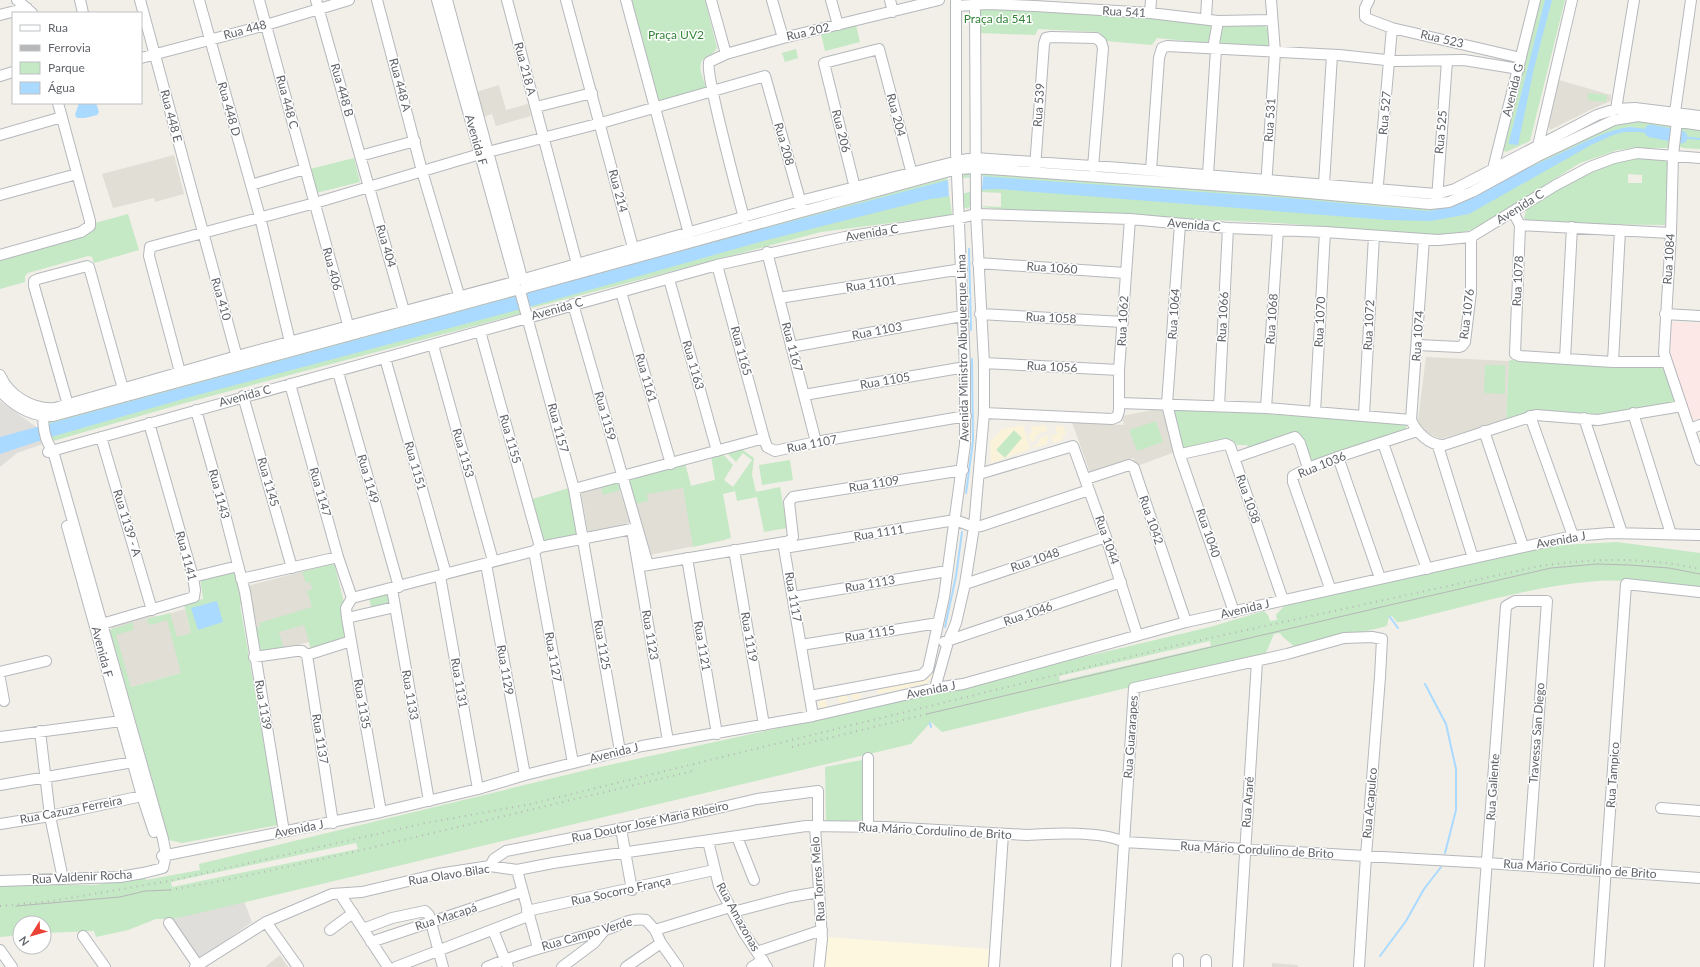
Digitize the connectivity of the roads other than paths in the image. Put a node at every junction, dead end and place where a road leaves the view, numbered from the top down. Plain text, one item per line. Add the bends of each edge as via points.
1 (17, 0) edge
2 (80, 0) edge
3 (140, 0) edge
4 (199, 0) edge
5 (259, 0) edge
6 (349, 0) edge
7 (377, 0) edge
8 (437, 0) edge
9 (447, 0) edge
10 (507, 0) edge
11 (566, 0) edge
12 (626, 0) edge
13 (711, 0) edge
14 (772, 0) edge
15 (831, 0) edge
16 (890, 0) edge
17 (939, 0) edge
18 (1092, 0) edge
19 (1151, 0) edge
20 (1207, 0) edge
21 (1271, 0) edge
22 (1369, 0) edge
23 (1533, 0) edge
24 (1572, 0) edge
25 (1634, 0) edge
26 (1691, 0) edge
27 (976, 2) edge
28 (956, 3) edge
29 (1035, 3) edge
30 (317, 4) edge
31 (29, 10) edge
32 (1091, 11) junction
33 (17, 12) edge
34 (83, 12) edge
35 (893, 12) junction
36 (12, 13) edge
37 (1150, 13) junction
38 (0, 15) edge
39 (1206, 18) junction
40 (1272, 20) junction
41 (1218, 21) junction
42 (266, 24) junction
43 (838, 25) junction
44 (1392, 28) junction
45 (783, 38) junction
46 (210, 39) junction
47 (879, 49) joint
48 (1215, 49) junction
49 (1275, 52) junction
50 (154, 54) junction
51 (726, 54) junction
52 (1332, 55) junction
53 (142, 58) edge
54 (1521, 58) junction
55 (1390, 60) junction
56 (1447, 60) junction
57 (1519, 69) junction
58 (12, 72) edge
59 (0, 76) edge
60 (712, 91) junction
61 (592, 93) junction
62 (58, 104) edge
63 (536, 107) junction
64 (654, 107) junction
65 (1616, 109) junction
66 (1700, 116) edge
67 (1676, 117) junction
68 (62, 118) junction
69 (600, 123) junction
70 (1700, 125) edge
71 (0, 135) edge
72 (544, 137) junction
73 (415, 141) junction
74 (1537, 151) junction
75 (1674, 151) junction
76 (484, 153) junction
77 (360, 156) junction
78 (1700, 158) edge
79 (957, 164) junction
80 (1093, 166) junction
81 (975, 168) junction
82 (1035, 168) junction
83 (1121, 168) junction
84 (305, 169) junction
85 (1151, 170) junction
86 (1492, 170) junction
87 (422, 171) junction
88 (77, 174) junction
89 (1208, 175) junction
90 (912, 177) junction
91 (1121, 179) junction
92 (1492, 181) junction
93 (368, 184) junction
94 (1266, 184) junction
95 (1324, 184) junction
96 (251, 185) junction
97 (1378, 188) junction
98 (855, 192) junction
99 (0, 195) edge
100 (1436, 198) junction
101 (1376, 199) junction
102 (315, 203) junction
103 (801, 206) junction
104 (1513, 212) junction
105 (976, 214) junction
106 (260, 217) junction
107 (744, 218) junction
108 (960, 219) junction
109 (1130, 219) junction
110 (1180, 224) junction
111 (1520, 225) junction
112 (1572, 227) junction
113 (1228, 228) junction
114 (1278, 230) junction
115 (1620, 230) junction
116 (202, 232) junction
117 (1325, 232) junction
118 (1671, 233) junction
119 (689, 234) junction
120 (1374, 236) junction
121 (1471, 237) junction
122 (1424, 239) junction
123 (767, 252) junction
124 (635, 254) junction
125 (0, 255) edge
126 (978, 263) junction
127 (577, 264) junction
128 (717, 265) junction
129 (962, 269) junction
130 (1125, 273) junction
131 (669, 279) junction
132 (520, 286) junction
133 (621, 292) junction
134 (459, 295) junction
135 (779, 298) junction
136 (573, 304) junction
137 (404, 311) junction
138 (527, 314) junction
139 (980, 314) junction
140 (1665, 314) junction
141 (962, 316) junction
142 (1700, 316) edge
143 (1123, 322) junction
144 (349, 330) junction
145 (480, 331) junction
146 (290, 342) junction
147 (1418, 345) junction
148 (433, 346) junction
149 (964, 346) junction
150 (791, 347) junction
151 (982, 348) junction
152 (385, 358) junction
153 (1565, 359) junction
154 (238, 361) junction
155 (1613, 362) junction
156 (1666, 362) junction
157 (984, 363) junction
158 (965, 367) junction
159 (1120, 370) junction
160 (180, 372) junction
161 (338, 372) junction
162 (0, 375) edge
163 (290, 384) junction
164 (2, 388) edge
165 (123, 389) junction
166 (804, 395) junction
167 (243, 396) junction
168 (1120, 403) junction
169 (1167, 404) junction
170 (68, 405) junction
171 (1219, 406) junction
172 (1682, 406) junction
173 (1266, 408) junction
174 (196, 410) junction
175 (1315, 412) junction
176 (984, 413) junction
177 (1633, 413) junction
178 (1364, 415) junction
179 (43, 416) junction
180 (966, 416) junction
181 (1530, 416) junction
182 (1584, 418) junction
183 (1411, 420) junction
184 (149, 423) junction
185 (1700, 426) edge
186 (1690, 429) junction
187 (1417, 431) junction
188 (1484, 431) junction
189 (101, 437) junction
190 (764, 438) junction
191 (816, 442) junction
192 (1383, 442) junction
193 (1438, 446) junction
194 (50, 448) junction
195 (717, 451) junction
196 (1181, 454) junction
197 (1338, 457) junction
198 (1234, 458) junction
199 (1700, 460) edge
200 (671, 464) junction
201 (1308, 468) junction
202 (963, 470) junction
203 (979, 474) junction
204 (622, 478) junction
205 (1086, 480) junction
206 (574, 489) junction
207 (1089, 490) junction
208 (955, 520) junction
209 (974, 527) junction
210 (634, 529) junction
211 (1622, 533) junction
212 (1671, 534) junction
213 (1700, 535) edge
214 (1572, 536) junction
215 (1106, 537) junction
216 (584, 539) junction
217 (785, 545) junction
218 (1523, 546) junction
219 (537, 549) junction
220 (734, 550) junction
221 (338, 557) junction
222 (687, 558) junction
223 (1473, 558) junction
224 (489, 563) junction
225 (238, 566) junction
226 (643, 566) junction
227 (292, 568) junction
228 (1427, 569) junction
229 (947, 571) junction
230 (84, 575) junction
231 (443, 575) junction
232 (193, 577) junction
233 (1380, 578) junction
234 (241, 579) junction
235 (1121, 582) junction
236 (965, 584) junction
237 (396, 588) junction
238 (1330, 588) junction
239 (1700, 592) edge
240 (793, 597) junction
241 (352, 598) junction
242 (1283, 600) junction
243 (1506, 606) joint
244 (395, 607) junction
245 (152, 610) junction
246 (1234, 612) junction
247 (347, 618) junction
248 (1186, 622) junction
249 (938, 623) junction
250 (102, 624) junction
251 (1137, 634) junction
252 (1382, 639) joint
253 (351, 641) junction
254 (934, 642) junction
255 (948, 642) junction
256 (801, 645) junction
257 (307, 654) junction
258 (254, 657) junction
259 (46, 661) dead end
260 (1257, 661) junction
261 (0, 672) edge
262 (0, 679) edge
263 (935, 688) junction
264 (810, 696) junction
265 (4, 701) dead end
266 (812, 716) junction
267 (121, 721) junction
268 (764, 725) junction
269 (40, 731) junction
270 (717, 734) junction
271 (0, 737) edge
272 (131, 741) junction
273 (668, 741) junction
274 (620, 751) junction
275 (868, 758) dead end
276 (133, 762) junction
277 (573, 763) junction
278 (525, 775) junction
279 (45, 778) junction
280 (0, 785) edge
281 (478, 789) junction
282 (818, 791) joint
283 (142, 796) junction
284 (429, 801) junction
285 (1661, 808) dead end
286 (1700, 811) edge
287 (381, 812) junction
288 (50, 816) junction
289 (333, 823) junction
290 (0, 824) edge
291 (815, 826) junction
292 (868, 827) junction
293 (621, 829) junction
294 (284, 832) junction
295 (1003, 834) junction
296 (737, 837) junction
297 (708, 841) junction
298 (1124, 842) junction
299 (1245, 849) junction
300 (624, 853) junction
301 (1366, 856) junction
302 (163, 860) junction
303 (1487, 863) junction
304 (490, 866) junction
305 (1528, 866) junction
306 (516, 870) junction
307 (714, 870) junction
308 (1606, 871) junction
309 (1700, 878) edge
310 (63, 879) junction
311 (754, 880) dead end
312 (0, 881) edge
313 (632, 890) junction
314 (521, 892) junction
315 (819, 892) junction
316 (340, 894) junction
317 (731, 909) junction
318 (353, 913) junction
319 (528, 914) junction
320 (266, 922) junction
321 (431, 922) junction
322 (169, 923) dead end
323 (363, 929) junction
324 (330, 930) dead end
325 (493, 930) junction
326 (656, 930) junction
327 (822, 930) junction
328 (604, 931) junction
329 (83, 936) dead end
330 (371, 942) junction
331 (662, 943) junction
332 (538, 948) junction
333 (0, 950) edge
334 (438, 952) junction
335 (762, 960) edge
336 (506, 963) edge
337 (197, 966) edge
338 (12, 967) edge
339 (105, 967) edge
340 (298, 967) edge
341 (388, 967) edge
342 (396, 967) edge
343 (443, 967) edge
344 (487, 967) edge
345 (562, 967) edge
346 (626, 967) edge
347 (678, 967) edge
348 (752, 967) edge
349 (819, 967) edge
350 (994, 967) edge
351 (1116, 967) edge
352 (1238, 967) edge
353 (1358, 967) edge
354 (1479, 967) edge
355 (1600, 967) edge

1 - 31 street
2 - 34 street
3 - 50 street, Rua 448 E
4 - 46 street, Rua 448 D
5 - 42 street, Rua 448 C
6 - 30 street, Rua 448
7 - 73 street, Rua 448 A
8 - 76 street, Avenida F
9 - 76 street, Avenida F
10 - 63 street, Rua 218 A
11 - 61 street, Rua 214
12 - 64 street
13 - 51 street
14 - 45 street
15 - 43 street
16 - 35 street
17 - 35 street, Rua 202
18 - 32 street
19 - 37 street
20 - 39 street
21 - 40 street, Rua 531
22 - 44 street, Rua 523 via 1365,8 1365,17
23 - 54 street, Avenida G
24 - 74 street
25 - 65 street
26 - 67 street, Rua 1084
27 - 28 street, Rua 541
27 - 29 street, Rua 541
27 - 81 street, Avenida Ministro Albuquerque Lima
28 - 79 street, Avenida Ministro Albuquerque Lima
29 - 32 street, Rua 541
30 - 42 street, Rua 448
30 - 77 street, Rua 448 B
31 - 33 street
32 - 37 street, Rua 541
35 - 43 street, Rua 202
36 - 38 street
37 - 39 street, Rua 541
39 - 41 street, Rua 541
40 - 41 street, Rua 541
40 - 49 street, Rua 531
41 - 48 street
42 - 46 street, Rua 448
42 - 84 street, Rua 448 C
43 - 45 street, Rua 202
44 - 54 street, Rua 523
44 - 55 street, Rua 527
45 - 51 street, Rua 202
46 - 50 street, Rua 448
46 - 96 street, Rua 448 D
47 - 90 street, Rua 204
47 - 98 street, Rua 206 via 824,63
48 - 49 street
48 - 85 street via 1167,46 1162,48 1159,58
48 - 89 street
49 - 52 street
49 - 94 street, Rua 531
50 - 53 street, Rua 448
50 - 116 street, Rua 448 E
51 - 60 street, Rua 202 via 707,64
52 - 55 street
52 - 95 street
54 - 57 street, Avenida G
55 - 56 street, Rua 523
55 - 97 street, Rua 527
56 - 57 street, Rua 523 via 1464,60
56 - 100 street, Rua 525
57 - 86 street, Avenida G
58 - 59 street
60 - 64 street
60 - 103 street, Rua 208 via 765,76
60 - 107 street
61 - 63 street
61 - 69 street, Rua 214
62 - 68 street
63 - 72 street, Rua 218 A
64 - 69 street
64 - 119 street
65 - 67 street via 1634,108
65 - 74 street via 1597,115
66 - 67 street
67 - 70 street
67 - 74 street via 1638,116 1614,120
67 - 75 street, Rua 1084
68 - 71 street
68 - 88 street
69 - 72 street
69 - 124 street, Rua 214
72 - 76 street
72 - 127 street, Rua 218 A
73 - 77 street
73 - 87 street, Rua 448 A
74 - 86 street
74 - 92 street
75 - 78 street, Avenida C
75 - 104 street, Avenida C via 1637,153 1590,167
75 - 118 street, Rua 1084
76 - 87 street
76 - 132 street, Avenida F
77 - 93 street, Rua 448 B
79 - 81 street
79 - 90 street
79 - 108 street, Avenida Ministro Albuquerque Lima
80 - 82 street
80 - 82 street, Rua 539 via 1103,48 1096,38 1051,37 1046,38 1044,44
80 - 83 street
81 - 82 street
81 - 105 street, Avenida Ministro Albuquerque Lima
82 - 91 street
83 - 85 street
83 - 91 street
84 - 96 street
84 - 102 street, Rua 448 C
85 - 89 street
86 - 92 street, Avenida G
86 - 100 street
87 - 93 street
87 - 134 street, Rua 448 A
88 - 99 street
88 - 125 street via 90,226 81,232
89 - 94 street
90 - 98 street
91 - 94 street
92 - 100 street via 1449,202
93 - 102 street
93 - 137 street, Rua 404
94 - 95 street
94 - 101 street
95 - 97 street
96 - 106 street, Rua 448 D
97 - 100 street
97 - 101 street, Rua 527
98 - 103 street
100 - 101 street
102 - 106 street
102 - 144 street, Rua 406
103 - 107 street
103 - 124 street
104 - 111 street
104 - 121 street, Avenida C
105 - 108 street, Avenida C
105 - 109 street, Avenida C
105 - 126 street, Avenida Ministro Albuquerque Lima
106 - 116 street
106 - 146 street, Rua 448 D
107 - 119 street
108 - 123 street, Avenida C
108 - 129 street, Avenida Ministro Albuquerque Lima
109 - 110 street, Avenida C
109 - 130 street, Rua 1062
110 - 113 street, Avenida C
110 - 169 street, Rua 1064
111 - 112 street
111 - 153 street, Rua 1078 via 1514,352 1520,356
112 - 115 street
112 - 153 street
113 - 114 street, Avenida C
113 - 171 street, Rua 1066
114 - 117 street, Avenida C
114 - 173 street, Rua 1068
115 - 118 street
115 - 155 street
116 - 154 street, Rua 410
116 - 160 street via 150,247 149,256
117 - 120 street, Avenida C
117 - 175 street, Rua 1070
118 - 140 street, Rua 1084
119 - 124 street
120 - 122 street, Avenida C
120 - 178 street, Rua 1072
121 - 122 street, Avenida C
121 - 147 street, Rua 1076 via 1471,292 1465,342 1459,347
122 - 147 street, Rua 1074
123 - 128 street, Avenida C
123 - 135 street, Rua 1167
124 - 127 street
124 - 132 street
126 - 130 street, Rua 1060
126 - 139 street, Avenida Ministro Albuquerque Lima
127 - 132 street
128 - 131 street, Avenida C
128 - 190 street, Rua 1165
129 - 135 street, Rua 1101
129 - 141 street, Avenida Ministro Albuquerque Lima
130 - 143 street, Rua 1062
131 - 133 street, Avenida C
131 - 195 street, Rua 1163
132 - 134 street
132 - 138 street, Avenida F
132 - 144 street
133 - 136 street, Avenida C
133 - 200 street, Rua 1161
134 - 137 street
135 - 150 street, Rua 1167
136 - 138 street, Avenida C
136 - 204 street, Rua 1159
137 - 144 street
138 - 145 street, Avenida C
138 - 206 street, Rua 1157
139 - 143 street, Rua 1058
139 - 151 street, Avenida Ministro Albuquerque Lima
140 - 142 street
140 - 156 street, Rua 1084
141 - 149 street, Avenida Ministro Albuquerque Lima
141 - 150 street, Rua 1103
143 - 159 street, Rua 1062
144 - 146 street
144 - 154 street
145 - 148 street, Avenida C
145 - 219 street, Rua 1155
146 - 154 street
147 - 183 street, Rua 1074
148 - 152 street, Avenida C
148 - 224 street, Rua 1153
149 - 151 street
149 - 158 street, Avenida Ministro Albuquerque Lima
150 - 166 street, Rua 1167
151 - 157 street, Avenida Ministro Albuquerque Lima
152 - 161 street, Avenida C
152 - 231 street, Rua 1151
153 - 155 street
154 - 160 street
154 - 179 street via 74,411
155 - 156 street
156 - 172 street, Rua 1084
157 - 159 street, Rua 1056
157 - 176 street, Avenida Ministro Albuquerque Lima
158 - 166 street, Rua 1105
158 - 180 street, Avenida Ministro Albuquerque Lima
159 - 168 street, Rua 1062
160 - 165 street
161 - 163 street, Avenida C
161 - 237 street, Rua 1149
162 - 164 street
163 - 167 street, Avenida C
163 - 221 street, Rua 1147
164 - 179 street
165 - 170 street
165 - 170 street via 89,267 38,279 34,281
166 - 191 street, Rua 1167
167 - 174 street, Avenida C
167 - 227 street, Rua 1145
168 - 169 street
168 - 176 street, Rua 1062 via 1117,417 1112,419
169 - 171 street
169 - 196 street, Rua 1064
170 - 179 street
171 - 173 street
172 - 177 street
172 - 186 street, Rua 1084
173 - 175 street
174 - 184 street, Avenida C
174 - 225 street, Rua 1143
175 - 178 street
176 - 203 street, Avenida Ministro Albuquerque Lima
177 - 182 street via 1598,420
177 - 212 street
178 - 183 street
179 - 194 street, Avenida F
180 - 191 street, Rua 1107
180 - 202 street, Avenida Ministro Albuquerque Lima
181 - 182 street
181 - 188 street
181 - 214 street
182 - 211 street
183 - 187 street
184 - 189 street, Avenida C
184 - 232 street, Rua 1141
185 - 186 street
186 - 199 street, Rua 1084
187 - 192 street, Rua 1036
187 - 193 street
188 - 193 street
188 - 218 street
189 - 194 street, Avenida C
189 - 245 street, Rua 1139 - A
190 - 191 street, Rua 1107 via 768,447 775,451
190 - 195 street
192 - 197 street, Rua 1036
192 - 228 street
193 - 223 street
194 - 230 street, Avenida F
195 - 200 street
196 - 198 street, Rua 1038 via 1226,444 1230,446
196 - 246 street, Rua 1040
197 - 201 street, Rua 1036
197 - 233 street
198 - 201 street via 1295,437 1300,443
198 - 242 street, Rua 1038
200 - 204 street
201 - 238 street, Rua 1036 via 1295,473 1293,479
202 - 208 street, Avenida Ministro Albuquerque Lima
202 - 217 street, Rua 1109 via 793,497 789,502 793,537
203 - 205 street, Rua 1044 via 1069,446 1075,448
203 - 209 street, Avenida Ministro Albuquerque Lima
204 - 206 street
204 - 210 street, Rua 1159
205 - 207 street, Rua 1044
205 - 248 street, Rua 1042 via 1129,465 1134,468
206 - 216 street, Rua 1157
207 - 209 street
207 - 215 street, Rua 1044
208 - 209 street, Rua 1111
208 - 217 street, Rua 1111
208 - 229 street, Avenida Ministro Albuquerque Lima
209 - 236 street, Avenida Ministro Albuquerque Lima
210 - 216 street
210 - 226 street, Rua 1123
211 - 212 street, Avenida J
211 - 214 street, Avenida J
212 - 213 street, Avenida J
214 - 218 street, Avenida J
215 - 235 street, Rua 1044
215 - 236 street, Rua 1048
216 - 219 street
216 - 274 street, Rua 1125
217 - 220 street, Rua 1111
217 - 240 street, Rua 1117
218 - 223 street, Avenida J
219 - 224 street
219 - 277 street, Rua 1127
220 - 222 street, Rua 1111
220 - 268 street, Rua 1119
221 - 227 street
221 - 241 street, Rua 1147
222 - 226 street, Rua 1111
222 - 270 street, Rua 1121
223 - 228 street, Avenida J
224 - 231 street
224 - 278 street, Rua 1129
225 - 232 street
225 - 234 street, Rua 1143
226 - 273 street, Rua 1123
227 - 234 street
228 - 233 street, Avenida J
229 - 240 street, Rua 1113
229 - 249 street, Avenida Ministro Albuquerque Lima
230 - 250 street, Avenida F
230 - 267 street, Avenida F
231 - 237 street
231 - 281 street, Rua 1131
232 - 245 street, Rua 1141 via 194,597
233 - 238 street, Avenida J
234 - 258 street, Rua 1139
235 - 251 street, Rua 1044
235 - 255 street, Rua 1046
236 - 255 street, Avenida Ministro Albuquerque Lima via 956,623
237 - 241 street
237 - 244 street, Rua 1133
238 - 242 street, Avenida J
239 - 308 street, Rua Tampico via 1626,584
240 - 256 street, Rua 1117
241 - 247 street, Rua 1135 via 346,608
242 - 246 street, Avenida J
243 - 303 street, Rua Galiente
243 - 305 street, Travessa San Diego via 1515,601 1547,602
244 - 247 street
244 - 284 street, Rua 1133
245 - 250 street, Rua 1141
246 - 248 street, Avenida J
247 - 253 street, Rua 1135
248 - 251 street, Avenida J
249 - 254 street, Avenida Ministro Albuquerque Lima
249 - 256 street, Rua 1115
250 - 272 street, Avenida F
251 - 263 street, Avenida J via 963,684
252 - 260 street, Rua Guararapes via 1344,638
252 - 301 street, Rua Acapulco
253 - 257 street
253 - 287 street, Rua 1135
254 - 255 street, Rua 1046
254 - 264 street, Avenida Ministro Albuquerque Lima via 928,669 922,675
255 - 263 street, Avenida Ministro Albuquerque Lima
256 - 264 street, Rua 1117
257 - 258 street via 296,651
257 - 289 street, Rua 1137
258 - 294 street, Rua 1139
259 - 261 street
260 - 298 street, Rua Guararapes via 1134,688
260 - 299 street, Rua Araré
262 - 265 street
263 - 266 street, Avenida J
264 - 266 street
266 - 268 street, Avenida J
267 - 269 street
267 - 272 street, Avenida F
268 - 270 street, Avenida J
269 - 271 street
269 - 279 street
270 - 273 street, Avenida J
272 - 276 street, Avenida F
272 - 302 street, Avenida F via 163,839
273 - 274 street, Avenida J
274 - 277 street, Avenida J
275 - 292 street
276 - 279 street
276 - 283 street, Avenida F
277 - 278 street, Avenida J
278 - 281 street, Avenida J
279 - 280 street
279 - 288 street
281 - 284 street, Avenida J
282 - 291 street, Rua Torres Melo via 818,823
282 - 293 street, Rua Doutor José Maria Ribeiro via 757,799
283 - 288 street, Rua Cazuza Ferreira
283 - 302 street, Avenida F
284 - 287 street, Avenida J
285 - 286 street
287 - 289 street, Avenida J
288 - 290 street, Rua Cazuza Ferreira
288 - 310 street
289 - 294 street, Avenida J
291 - 292 street, Rua Mário Cordulino de Brito
291 - 296 street, Rua Olavo Bilac
291 - 315 street, Rua Torres Melo
292 - 295 street, Rua Mário Cordulino de Brito
293 - 300 street
293 - 304 street, Rua Doutor José Maria Ribeiro via 506,851 494,858
294 - 302 street, Avenida J
295 - 298 street, Rua Mário Cordulino de Brito via 1048,833 1114,837
295 - 350 street
296 - 297 street, Rua Olavo Bilac
296 - 311 street
297 - 300 street, Rua Olavo Bilac
297 - 307 street, Rua Amazonas
298 - 299 street, Rua Mário Cordulino de Brito
298 - 351 street, Rua Guararapes
299 - 301 street, Rua Mário Cordulino de Brito
299 - 352 street, Rua Araré
300 - 306 street, Rua Olavo Bilac
300 - 313 street
301 - 303 street, Rua Mário Cordulino de Brito
301 - 353 street, Rua Acapulco
302 - 310 street, Rua Valdenir Rocha via 143,873 120,877
303 - 305 street, Rua Mário Cordulino de Brito
303 - 354 street, Rua Galiente
304 - 306 street, Rua Olavo Bilac
304 - 316 street, Rua Olavo Bilac via 438,874 362,892
305 - 308 street, Rua Mário Cordulino de Brito
306 - 314 street
307 - 313 street, Rua Socorro França
307 - 317 street, Rua Amazonas
308 - 309 street, Rua Mário Cordulino de Brito
308 - 355 street, Rua Tampico
310 - 312 street, Rua Valdenir Rocha
313 - 319 street, Rua Socorro França
314 - 319 street
314 - 321 street, Rua Macapá
315 - 317 street
315 - 327 street, Rua Torres Melo
316 - 318 street
316 - 320 street, Rua Olavo Bilac via 325,897
317 - 326 street
317 - 335 street, Rua Amazonas
318 - 323 street
318 - 324 street
319 - 325 street, Rua Socorro França
319 - 332 street
320 - 337 street, Rua Olavo Bilac
320 - 340 street
321 - 323 street via 424,910
321 - 330 street, Rua Macapá
321 - 334 street
322 - 337 street
323 - 330 street
325 - 334 street, Rua Socorro França
325 - 336 street
326 - 328 street, Rua Campo Verde via 646,920 640,919 625,921
326 - 331 street
327 - 335 street
327 - 349 street, Rua Torres Melo
328 - 332 street, Rua Campo Verde
328 - 345 street via 594,943
329 - 339 street
330 - 341 street
331 - 346 street
331 - 347 street
332 - 336 street, Rua Campo Verde
333 - 338 street
334 - 342 street, Rua Socorro França
334 - 343 street
335 - 348 street
336 - 344 street, Rua Campo Verde

